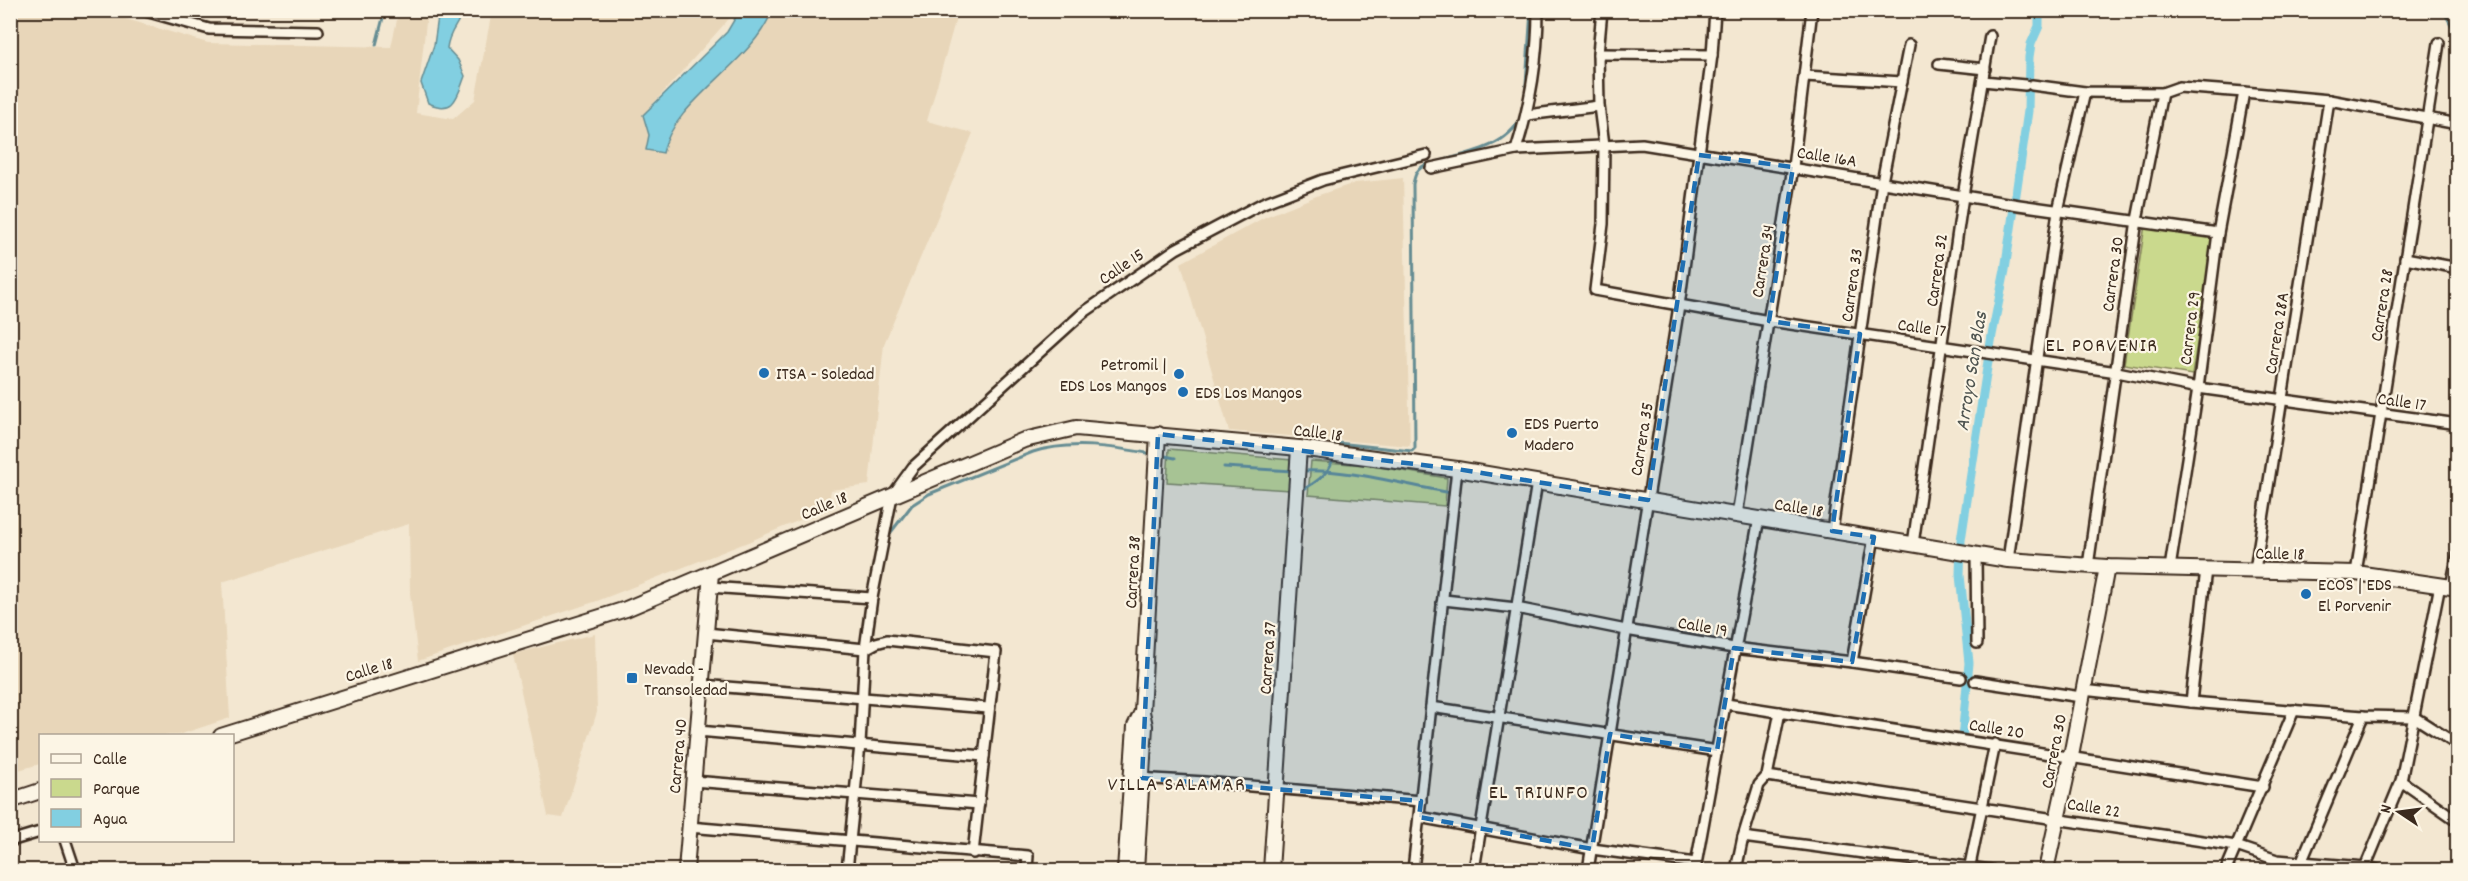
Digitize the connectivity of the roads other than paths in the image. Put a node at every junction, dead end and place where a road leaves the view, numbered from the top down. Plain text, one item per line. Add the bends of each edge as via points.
1 (142, 10) edge
2 (1538, 10) edge
3 (1602, 10) edge
4 (1715, 10) edge
5 (1812, 10) edge
6 (318, 31) dead end
7 (1990, 36) dead end
8 (2439, 43) dead end
9 (1909, 45) dead end
10 (1598, 54) junction
11 (1712, 55) junction
12 (1939, 64) dead end
13 (1985, 69) junction
14 (1805, 76) junction
15 (1983, 81) junction
16 (1902, 82) junction
17 (2085, 92) junction
18 (2244, 92) junction
19 (2162, 93) junction
20 (2329, 100) junction
21 (1599, 106) junction
22 (1527, 115) junction
23 (2427, 118) junction
24 (2457, 124) edge
25 (1604, 145) junction
26 (1516, 150) junction
27 (1426, 155) dead end
28 (1700, 155) junction
29 (1792, 167) junction
30 (1431, 168) dead end
31 (1882, 182) junction
32 (1963, 196) junction
33 (2058, 211) junction
34 (2137, 220) junction
35 (2218, 233) junction
36 (2405, 258) junction
37 (2457, 268) edge
38 (1678, 306) junction
39 (1769, 321) junction
40 (1860, 334) junction
41 (1941, 346) junction
42 (2036, 360) junction
43 (2117, 372) junction
44 (2198, 388) junction
45 (2282, 399) junction
46 (2379, 414) junction
47 (2457, 424) edge
48 (1158, 434) junction
49 (1299, 448) junction
50 (1457, 469) junction
51 (1537, 482) junction
52 (892, 496) junction
53 (1648, 500) junction
54 (1737, 515) junction
55 (1759, 519) junction
56 (1832, 531) junction
57 (1874, 537) junction
58 (1913, 544) junction
59 (2457, 553) edge
60 (1972, 554) junction
61 (2008, 560) junction
62 (2088, 566) junction
63 (2107, 567) junction
64 (2170, 568) junction
65 (2206, 569) junction
66 (2255, 570) junction
67 (711, 573) junction
68 (2356, 573) junction
69 (710, 587) junction
70 (2450, 587) edge
71 (872, 598) junction
72 (1442, 603) junction
73 (1516, 608) junction
74 (1626, 630) junction
75 (706, 633) junction
76 (1977, 643) dead end
77 (1734, 648) junction
78 (865, 649) junction
79 (1852, 662) junction
80 (1961, 678) dead end
81 (1975, 681) dead end
82 (701, 685) junction
83 (2082, 693) junction
84 (863, 697) junction
85 (2191, 702) junction
86 (1726, 704) junction
87 (1431, 707) junction
88 (988, 708) junction
89 (2294, 710) junction
90 (1780, 712) junction
91 (1499, 716) junction
92 (2363, 716) junction
93 (2414, 717) junction
94 (698, 731) junction
95 (224, 734) edge
96 (1610, 734) junction
97 (1995, 744) junction
98 (860, 745) junction
99 (2457, 745) edge
100 (1717, 751) junction
101 (984, 756) junction
102 (2071, 756) junction
103 (1767, 776) junction
104 (1137, 778) junction
105 (693, 781) junction
106 (2401, 781) junction
107 (2263, 786) junction
108 (1276, 788) junction
109 (39, 791) edge
110 (855, 792) junction
111 (10, 801) edge
112 (1421, 801) junction
113 (979, 804) junction
114 (1983, 807) junction
115 (1419, 817) junction
116 (2057, 818) junction
117 (2457, 821) edge
118 (689, 827) junction
119 (1481, 828) junction
120 (39, 832) edge
121 (1743, 837) junction
122 (10, 842) edge
123 (67, 842) edge
124 (850, 842) junction
125 (2236, 846) junction
126 (1592, 849) junction
127 (973, 853) junction
128 (2300, 866) edge
129 (1696, 867) edge
130 (1970, 869) edge
131 (2365, 869) edge
132 (75, 870) edge
133 (686, 870) edge
134 (847, 870) edge
135 (1026, 870) edge
136 (1125, 870) edge
137 (1136, 870) edge
138 (1271, 870) edge
139 (1413, 870) edge
140 (1474, 870) edge
141 (1588, 870) edge
142 (1736, 870) edge
143 (1991, 870) edge
144 (2046, 870) edge
145 (2226, 870) edge
146 (2378, 870) edge

1 - 6 street via 209,29
2 - 22 street
3 - 10 street
4 - 11 street, Carrera 35
5 - 14 street, Carrera 34
7 - 13 street, Carrera 32
8 - 23 street, Carrera 28
9 - 16 street, Carrera 33
10 - 11 street
10 - 21 street
11 - 28 street, Carrera 35
12 - 13 street
13 - 15 street, Carrera 32
14 - 16 street
14 - 29 street, Carrera 34
15 - 17 street
15 - 32 street, Carrera 32
16 - 31 street, Carrera 33
17 - 19 street
17 - 33 street
18 - 19 street via 2179,87
18 - 20 street
18 - 35 street, Carrera 29
19 - 34 street, Carrera 30
20 - 23 street
20 - 45 street, Carrera 28A
21 - 22 street
21 - 25 street
22 - 26 street
23 - 24 street
23 - 36 street, Carrera 28
25 - 26 street, Calle 16A
25 - 28 street, Calle 16A via 1642,144
25 - 38 street, Calle 17 via 1603,224 1595,290
26 - 30 street, Calle 16A
27 - 52 street, Calle 15 via 1323,180 1263,203 1176,249 1083,313 913,467
28 - 29 street, Calle 16A
28 - 38 street, Carrera 35
29 - 31 street, Calle 16A
29 - 39 street, Carrera 34
31 - 32 street, Calle 16A
31 - 40 street, Carrera 33
32 - 33 street, Calle 16A
32 - 41 street, Carrera 32
33 - 34 street, Calle 16A
33 - 42 street
34 - 35 street, Calle 16A
34 - 43 street, Carrera 30
35 - 44 street, Carrera 29
36 - 37 street
36 - 46 street, Carrera 28
38 - 39 street, Calle 17
38 - 53 street, Carrera 35
39 - 40 street, Calle 17
39 - 54 street, Carrera 34
40 - 41 street, Calle 17
40 - 56 street, Carrera 33
41 - 42 street, Calle 17
41 - 58 street, Carrera 32
42 - 43 street, Calle 17
42 - 61 street
43 - 44 street, Calle 17
43 - 62 street, Carrera 30
44 - 45 street, Calle 17
44 - 64 street, Carrera 29
45 - 46 street, Calle 17
45 - 66 street, Carrera 28A
46 - 47 street, Calle 17
46 - 68 street, Carrera 28
48 - 49 main road, Calle 18
48 - 52 main road, Calle 18 via 1076,428 1051,432
48 - 104 main road, Carrera 38 via 1142,712 1145,726
49 - 50 main road, Calle 18
49 - 108 main road, Carrera 37
50 - 51 main road, Calle 18
50 - 72 street
51 - 53 main road, Calle 18
51 - 73 street
52 - 67 main road, Calle 18
52 - 71 street
53 - 54 main road, Calle 18
53 - 74 street, Carrera 35
54 - 55 main road, Calle 18
55 - 56 main road, Calle 18
55 - 77 street
56 - 57 main road, Calle 18
57 - 58 main road, Calle 18
57 - 79 street
58 - 60 main road, Calle 18
59 - 70 street
60 - 61 main road, Calle 18
60 - 76 street
61 - 62 main road, Calle 18
62 - 63 main road, Calle 18
63 - 64 main road, Calle 18
63 - 83 main road, Carrera 30
64 - 65 main road, Calle 18
65 - 66 main road, Calle 18
65 - 85 street
66 - 68 main road, Calle 18
67 - 69 main road, Carrera 40
67 - 95 main road, Calle 18 via 626,609
68 - 70 main road, Calle 18
69 - 71 street
69 - 75 main road, Carrera 40
70 - 93 street
71 - 78 street
72 - 73 street, Calle 19 via 1444,600
72 - 87 street
73 - 74 street, Calle 19
73 - 91 street
74 - 77 street, Calle 19
74 - 96 street, Carrera 35
75 - 78 street
75 - 82 main road, Carrera 40
77 - 79 street, Calle 19
77 - 86 street
78 - 84 street
78 - 88 street via 887,640 996,652
79 - 80 street, Calle 19
81 - 83 street
82 - 84 street
82 - 94 main road, Carrera 40
83 - 85 street
83 - 102 main road, Carrera 30
84 - 88 street
84 - 98 street
85 - 89 street
86 - 90 street, Calle 20
86 - 100 street
87 - 91 street
87 - 112 street
88 - 101 street
89 - 92 street
89 - 107 street
90 - 97 street, Calle 20
90 - 103 street
91 - 96 street
91 - 119 street
92 - 93 street
92 - 128 street
93 - 99 street
93 - 106 street
94 - 98 street
94 - 105 main road, Carrera 40
96 - 100 street
96 - 126 street, Carrera 35
97 - 102 street, Calle 20
97 - 114 street
98 - 101 street
98 - 110 street
100 - 129 street
101 - 113 street
102 - 107 street, Calle 20
102 - 116 main road, Carrera 30
103 - 114 street, Calle 22
103 - 121 street via 1759,785
104 - 108 street
104 - 136 main road, Carrera 38
104 - 137 main road, Carrera 38
105 - 110 street
105 - 118 main road, Carrera 40
106 - 117 street
106 - 131 street
107 - 125 street
108 - 112 street
108 - 138 main road, Carrera 37
109 - 111 main road
110 - 113 street
110 - 124 street
112 - 115 street
113 - 127 street
114 - 116 street, Calle 22
114 - 130 street
115 - 119 street
115 - 139 street
116 - 125 street, Calle 22
116 - 144 main road, Carrera 30
118 - 124 street
118 - 133 main road, Carrera 40
119 - 126 street
119 - 140 street
120 - 122 street
121 - 130 street
121 - 142 street
123 - 132 street
124 - 127 street
124 - 134 street
125 - 128 street, Calle 22
125 - 145 street
126 - 129 street
126 - 141 street, Carrera 35
127 - 135 street via 1028,856
128 - 131 street, Calle 22
130 - 143 street
131 - 146 street, Calle 22

